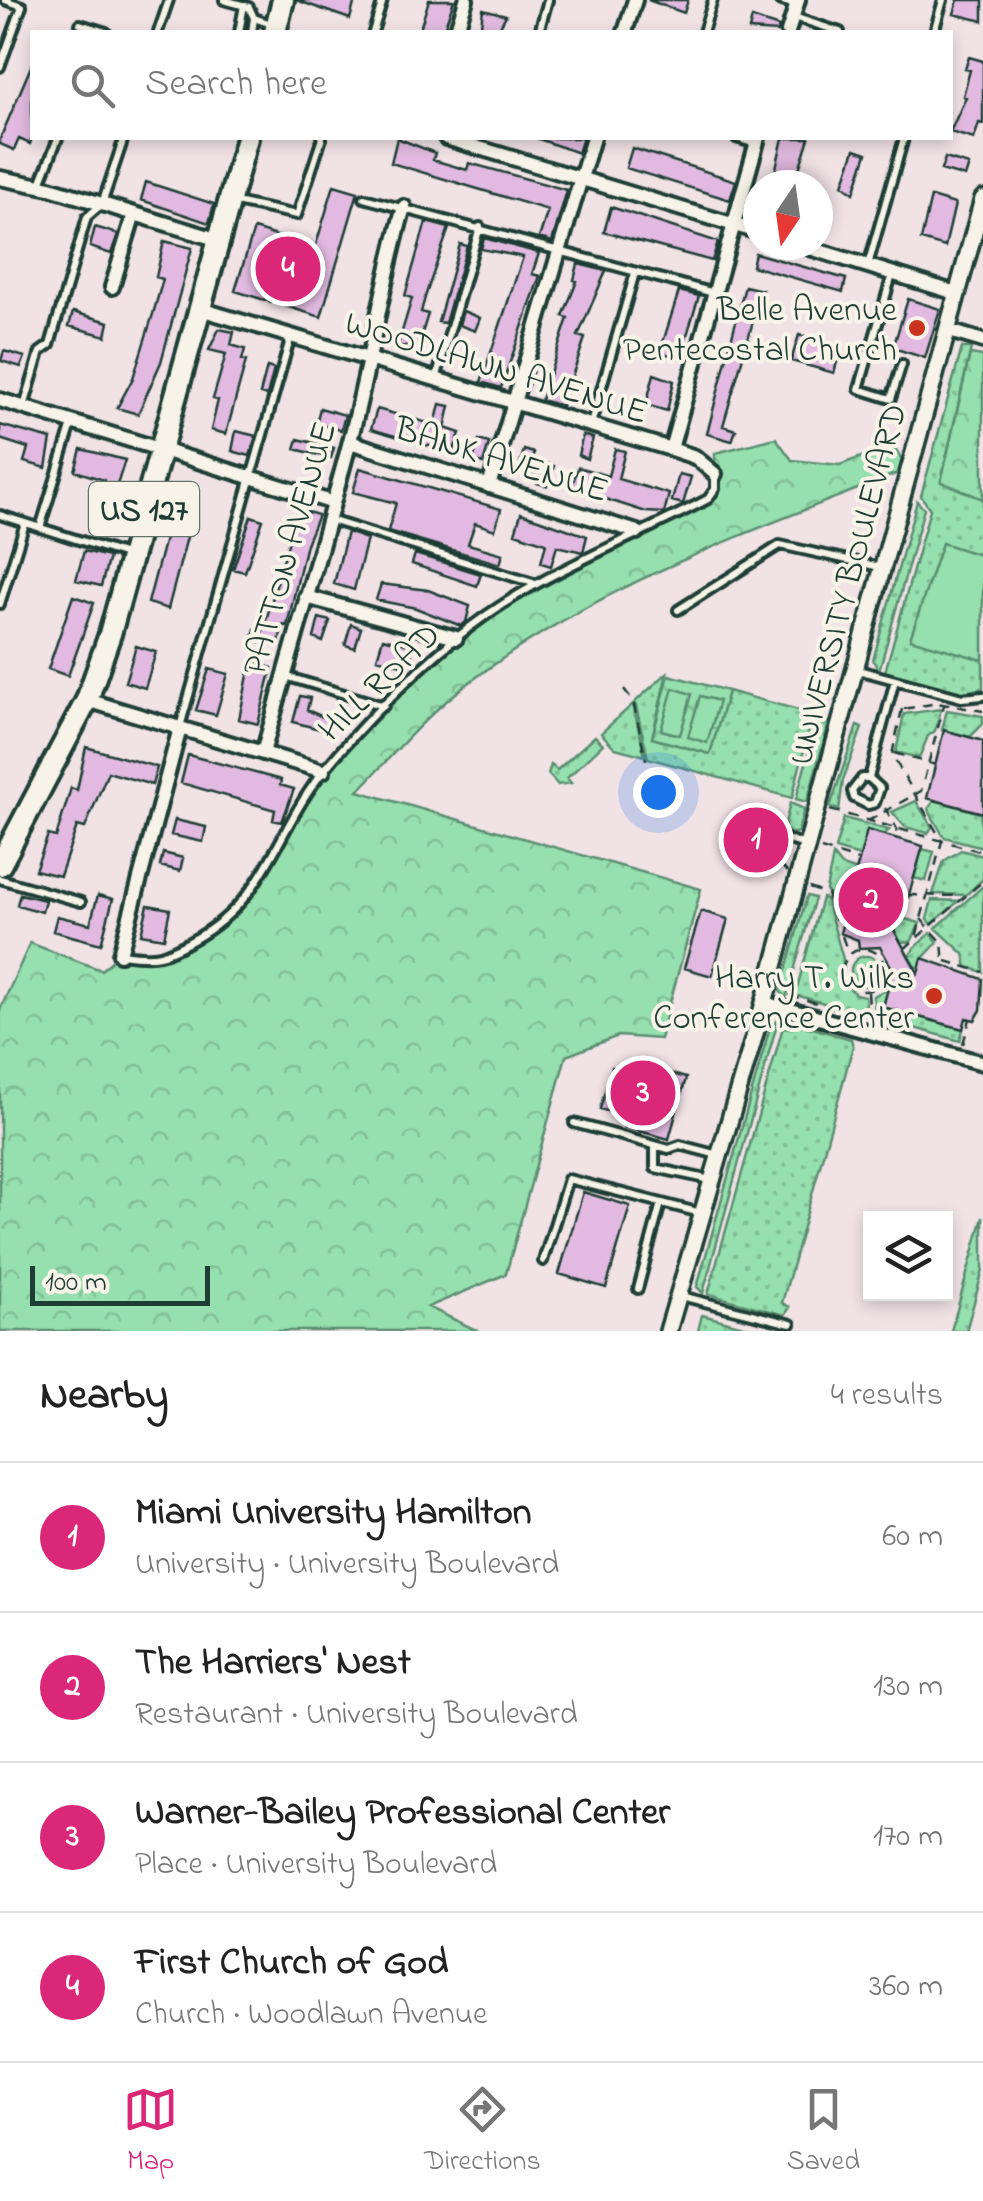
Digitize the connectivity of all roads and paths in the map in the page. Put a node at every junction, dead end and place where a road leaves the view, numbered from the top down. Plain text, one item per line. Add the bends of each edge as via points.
1 (5, 0) edge
2 (168, 0) edge
3 (224, 0) edge
4 (283, 0) edge
5 (383, 0) edge
6 (466, 0) edge
7 (548, 0) edge
8 (636, 0) edge
9 (712, 0) edge
10 (778, 0) edge
11 (943, 0) edge
12 (248, 4) edge
13 (796, 8) edge
14 (254, 18) junction
15 (80, 24) dead end
16 (276, 29) edge
17 (100, 30) edge
18 (159, 30) edge
19 (240, 30) edge
20 (252, 30) edge
21 (374, 30) edge
22 (457, 30) edge
23 (540, 30) edge
24 (627, 30) edge
25 (704, 30) edge
26 (836, 30) edge
27 (935, 30) edge
28 (0, 67) edge
29 (57, 140) edge
30 (123, 140) edge
31 (247, 140) edge
32 (321, 140) edge
33 (453, 140) edge
34 (592, 140) edge
35 (757, 140) edge
36 (903, 140) edge
37 (582, 177) junction
38 (0, 178) edge
39 (39, 186) junction
40 (364, 198) dead end
41 (983, 198) edge
42 (230, 200) junction
43 (102, 204) junction
44 (404, 207) junction
45 (134, 214) junction
46 (732, 224) junction
47 (480, 227) junction
48 (743, 227) edge
49 (219, 240) junction
50 (559, 248) junction
51 (833, 255) edge
52 (868, 266) junction
53 (635, 273) junction
54 (892, 273) junction
55 (112, 287) dead end
56 (714, 292) junction
57 (956, 292) junction
58 (200, 309) junction
59 (946, 330) junction
60 (290, 336) junction
61 (983, 342) edge
62 (370, 359) junction
63 (902, 364) dead end
64 (436, 379) junction
65 (0, 400) edge
66 (512, 402) junction
67 (24, 407) junction
68 (73, 422) junction
69 (591, 425) junction
70 (350, 442) junction
71 (162, 449) junction
72 (671, 449) junction
73 (714, 474) joint
74 (248, 476) junction
75 (489, 486) junction
76 (331, 502) junction
77 (0, 515) edge
78 (326, 518) junction
79 (24, 523) junction
80 (40, 528) junction
81 (637, 532) junction
82 (130, 556) junction
83 (881, 568) junction
84 (534, 584) junction
85 (306, 597) junction
86 (0, 604) edge
87 (678, 610) dead end
88 (456, 638) junction
89 (854, 668) junction
90 (284, 676) junction
91 (896, 680) junction
92 (624, 689) dead end
93 (947, 694) junction
94 (983, 696) edge
95 (87, 700) junction
96 (944, 705) junction
97 (384, 706) junction
98 (902, 710) junction
99 (887, 712) junction
100 (983, 712) edge
101 (180, 728) junction
102 (262, 753) junction
103 (892, 753) junction
104 (646, 760) dead end
105 (928, 763) junction
106 (936, 765) dead end
107 (323, 771) junction
108 (870, 778) junction
109 (915, 796) junction
110 (875, 802) junction
111 (886, 808) junction
112 (829, 810) dead end
113 (868, 820) junction
114 (897, 829) junction
115 (774, 836) dead end
116 (895, 838) dead end
117 (942, 841) junction
118 (806, 844) junction
119 (983, 852) edge
120 (770, 853) dead end
121 (858, 860) dead end
122 (0, 865) edge
123 (0, 878) edge
124 (796, 880) junction
125 (983, 880) edge
126 (908, 895) dead end
127 (928, 895) junction
128 (965, 896) junction
129 (81, 902) dead end
130 (922, 919) junction
131 (838, 928) dead end
132 (930, 928) junction
133 (842, 936) dead end
134 (915, 942) junction
135 (904, 949) dead end
136 (120, 954) joint
137 (849, 955) junction
138 (983, 972) edge
139 (883, 978) junction
140 (889, 980) dead end
141 (868, 991) junction
142 (764, 1003) junction
143 (870, 1019) dead end
144 (970, 1019) dead end
145 (962, 1044) dead end
146 (983, 1063) edge
147 (574, 1123) dead end
148 (655, 1145) junction
149 (719, 1156) junction
150 (712, 1180) junction
151 (661, 1203) junction
152 (702, 1214) junction
153 (543, 1260) dead end
154 (638, 1289) dead end
155 (678, 1295) junction
156 (791, 1324) dead end
157 (668, 1331) edge

1 - 28 lane via 22,6
2 - 18 lane
3 - 12 lane
4 - 16 main road
5 - 21 lane
6 - 22 street
7 - 23 lane
8 - 24 street
9 - 25 lane
10 - 13 lane
11 - 27 lane
12 - 14 lane
12 - 19 lane
13 - 26 lane
14 - 16 lane
14 - 20 lane
15 - 17 lane
29 - 39 lane
30 - 43 lane
31 - 42 main road, US 127
32 - 42 lane via 297,215
33 - 37 street
34 - 37 street
35 - 46 street
36 - 52 lane
37 - 46 street
37 - 50 street
38 - 39 street
39 - 43 street
40 - 44 lane
41 - 57 street, UNIVERSITY BOULEVARD
42 - 49 main road, US 127
43 - 45 street
43 - 67 lane via 87,217 50,345 40,352
44 - 47 lane
44 - 62 street, PATTON AVENUE
45 - 49 street
45 - 55 street
46 - 48 street
46 - 56 street
47 - 50 lane
47 - 64 lane
49 - 58 main road, US 127
50 - 53 lane
50 - 66 street
51 - 52 street
52 - 54 street
53 - 56 lane
53 - 69 lane
54 - 57 street
54 - 63 lane via 859,389 891,399
56 - 72 street
57 - 59 street, UNIVERSITY BOULEVARD
58 - 60 street, WOODLAWN AVENUE
58 - 71 main road, US 127
59 - 61 street
59 - 83 street, UNIVERSITY BOULEVARD
60 - 62 street, WOODLAWN AVENUE
60 - 74 lane
62 - 64 street, WOODLAWN AVENUE
62 - 70 street, PATTON AVENUE
64 - 66 street, WOODLAWN AVENUE
65 - 67 street
66 - 69 street, WOODLAWN AVENUE
66 - 75 street
67 - 68 street
68 - 71 street
68 - 80 lane
69 - 72 street, WOODLAWN AVENUE
70 - 75 street, BANK AVENUE
70 - 76 street, PATTON AVENUE
71 - 74 street
71 - 82 main road, US 127
72 - 73 street, WOODLAWN AVENUE via 695,457
73 - 81 lane, HILL ROAD via 708,498
74 - 76 street
74 - 101 lane
75 - 81 street, BANK AVENUE
76 - 78 street, PATTON AVENUE
77 - 79 lane
78 - 84 lane
78 - 85 street, PATTON AVENUE
79 - 80 lane
79 - 86 lane
80 - 82 lane
81 - 84 lane, HILL ROAD
82 - 95 main road, US 127
83 - 87 lane via 780,545
83 - 89 street, UNIVERSITY BOULEVARD
84 - 88 lane, HILL ROAD
85 - 88 street
85 - 90 street, PATTON AVENUE
88 - 97 lane, HILL ROAD
89 - 91 lane
89 - 118 street, UNIVERSITY BOULEVARD
90 - 97 lane
90 - 102 street, PATTON AVENUE
91 - 93 lane
91 - 99 lane
92 - 104 path via 633,701
93 - 94 lane
93 - 96 path
95 - 101 street
95 - 122 main road, US 127
96 - 98 path
96 - 100 path
96 - 105 path
97 - 107 lane, HILL ROAD
98 - 99 path
98 - 103 path
99 - 108 lane
101 - 102 street
101 - 136 street
102 - 107 street
103 - 105 path
103 - 109 path
105 - 106 path
105 - 109 path
107 - 136 lane, HILL ROAD via 269,866 214,929 158,959
108 - 110 lane via 880,788
108 - 110 lane via 855,783 854,798 868,806
109 - 111 path
109 - 117 path
110 - 111 path
111 - 113 path
111 - 114 path
112 - 113 path
113 - 114 path
114 - 116 path
114 - 117 path
115 - 118 lane
117 - 119 path
117 - 127 path
118 - 121 path
118 - 124 street, UNIVERSITY BOULEVARD
120 - 124 path
123 - 129 lane
124 - 131 path via 827,894
124 - 142 street, UNIVERSITY BOULEVARD
125 - 128 path
126 - 127 path
127 - 128 path
127 - 130 path
128 - 132 path
130 - 132 path
130 - 134 path
132 - 134 path
132 - 138 path via 942,942 944,962
133 - 137 path
134 - 135 path
137 - 139 path via 869,950 886,962
137 - 141 path via 843,975 857,990
139 - 140 path
139 - 141 path
141 - 143 path
142 - 146 street
142 - 149 street, UNIVERSITY BOULEVARD
144 - 145 path
147 - 148 lane
148 - 149 lane
148 - 150 lane via 654,1168
149 - 150 street, UNIVERSITY BOULEVARD
150 - 152 street, UNIVERSITY BOULEVARD
151 - 152 lane
151 - 153 lane via 568,1179
151 - 154 lane
152 - 155 street, UNIVERSITY BOULEVARD
155 - 156 lane
155 - 157 street, UNIVERSITY BOULEVARD

